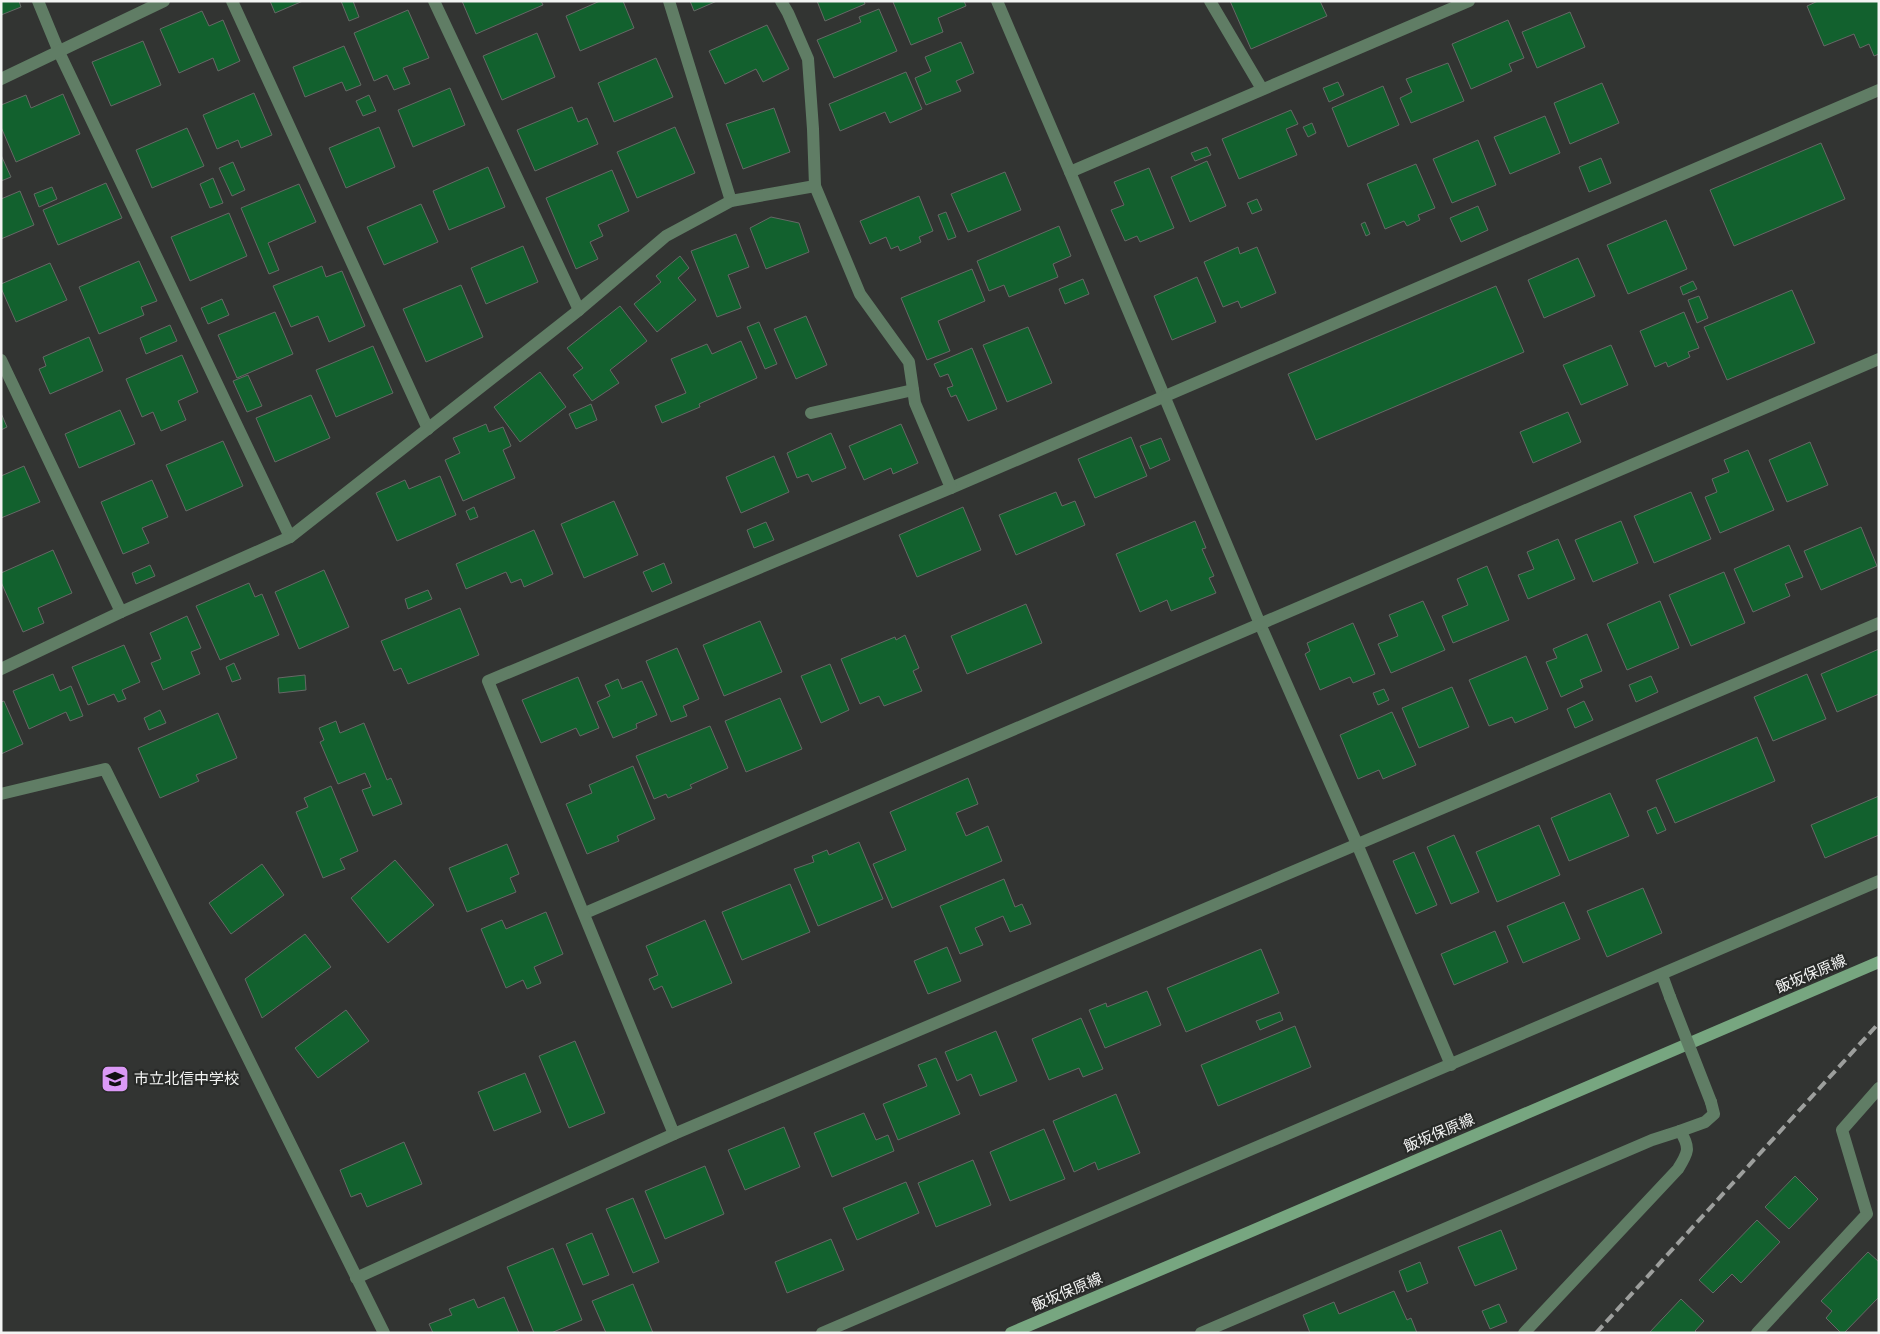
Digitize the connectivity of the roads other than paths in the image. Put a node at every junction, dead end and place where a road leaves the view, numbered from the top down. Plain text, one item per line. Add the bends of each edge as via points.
1 (38, 1) edge
2 (164, 1) edge
3 (232, 1) edge
4 (434, 1) edge
5 (669, 1) edge
6 (781, 1) edge
7 (996, 1) edge
8 (1210, 1) edge
9 (1469, 1) edge
10 (60, 52) junction
11 (1, 79) edge
12 (1262, 89) junction
13 (1879, 90) edge
14 (1070, 172) junction
15 (815, 186) junction
16 (731, 201) junction
17 (579, 310) junction
18 (1879, 358) edge
19 (1, 360) edge
20 (913, 390) junction
21 (1165, 395) junction
22 (811, 413) dead end
23 (428, 429) junction
24 (951, 488) junction
25 (290, 537) junction
26 (121, 612) junction
27 (1879, 623) edge
28 (1260, 624) junction
29 (1, 669) edge
30 (1, 794) edge
31 (1357, 844) junction
32 (1879, 881) edge
33 (585, 913) junction
34 (1879, 962) edge
35 (1662, 975) junction
36 (1451, 1065) junction
37 (1879, 1088) edge
38 (1680, 1131) junction
39 (674, 1134) junction
40 (356, 1278) junction
41 (384, 1333) edge
42 (822, 1333) edge
43 (1012, 1333) edge
44 (1201, 1333) edge
45 (1524, 1333) edge
46 (1758, 1333) edge

1 - 10 street
2 - 10 street
3 - 23 street
4 - 17 street
5 - 16 street
6 - 15 street via 808,59
7 - 14 street
8 - 12 street
9 - 12 street
10 - 11 street
10 - 25 street
12 - 14 street
13 - 21 street
14 - 21 street
15 - 16 street
15 - 20 street via 860,294 909,362
16 - 17 street via 666,236
17 - 23 street
18 - 28 street
19 - 26 street
20 - 22 street
20 - 24 street via 915,403
21 - 24 street
21 - 28 street
23 - 25 street
24 - 33 street via 488,681
25 - 26 street
26 - 29 street
27 - 31 street
28 - 31 street
28 - 33 street
30 - 40 street via 105,769
31 - 36 street
31 - 39 street
32 - 35 street
33 - 39 street
34 - 43 main road, 飯坂保原線
35 - 36 street
35 - 38 street, bridge via 1714,1114 1704,1122
36 - 42 street
37 - 46 street via 1842,1130 1868,1214
38 - 44 street via 1652,1140
38 - 45 street via 1687,1142 1687,1156 1678,1169
39 - 40 street
40 - 41 street

